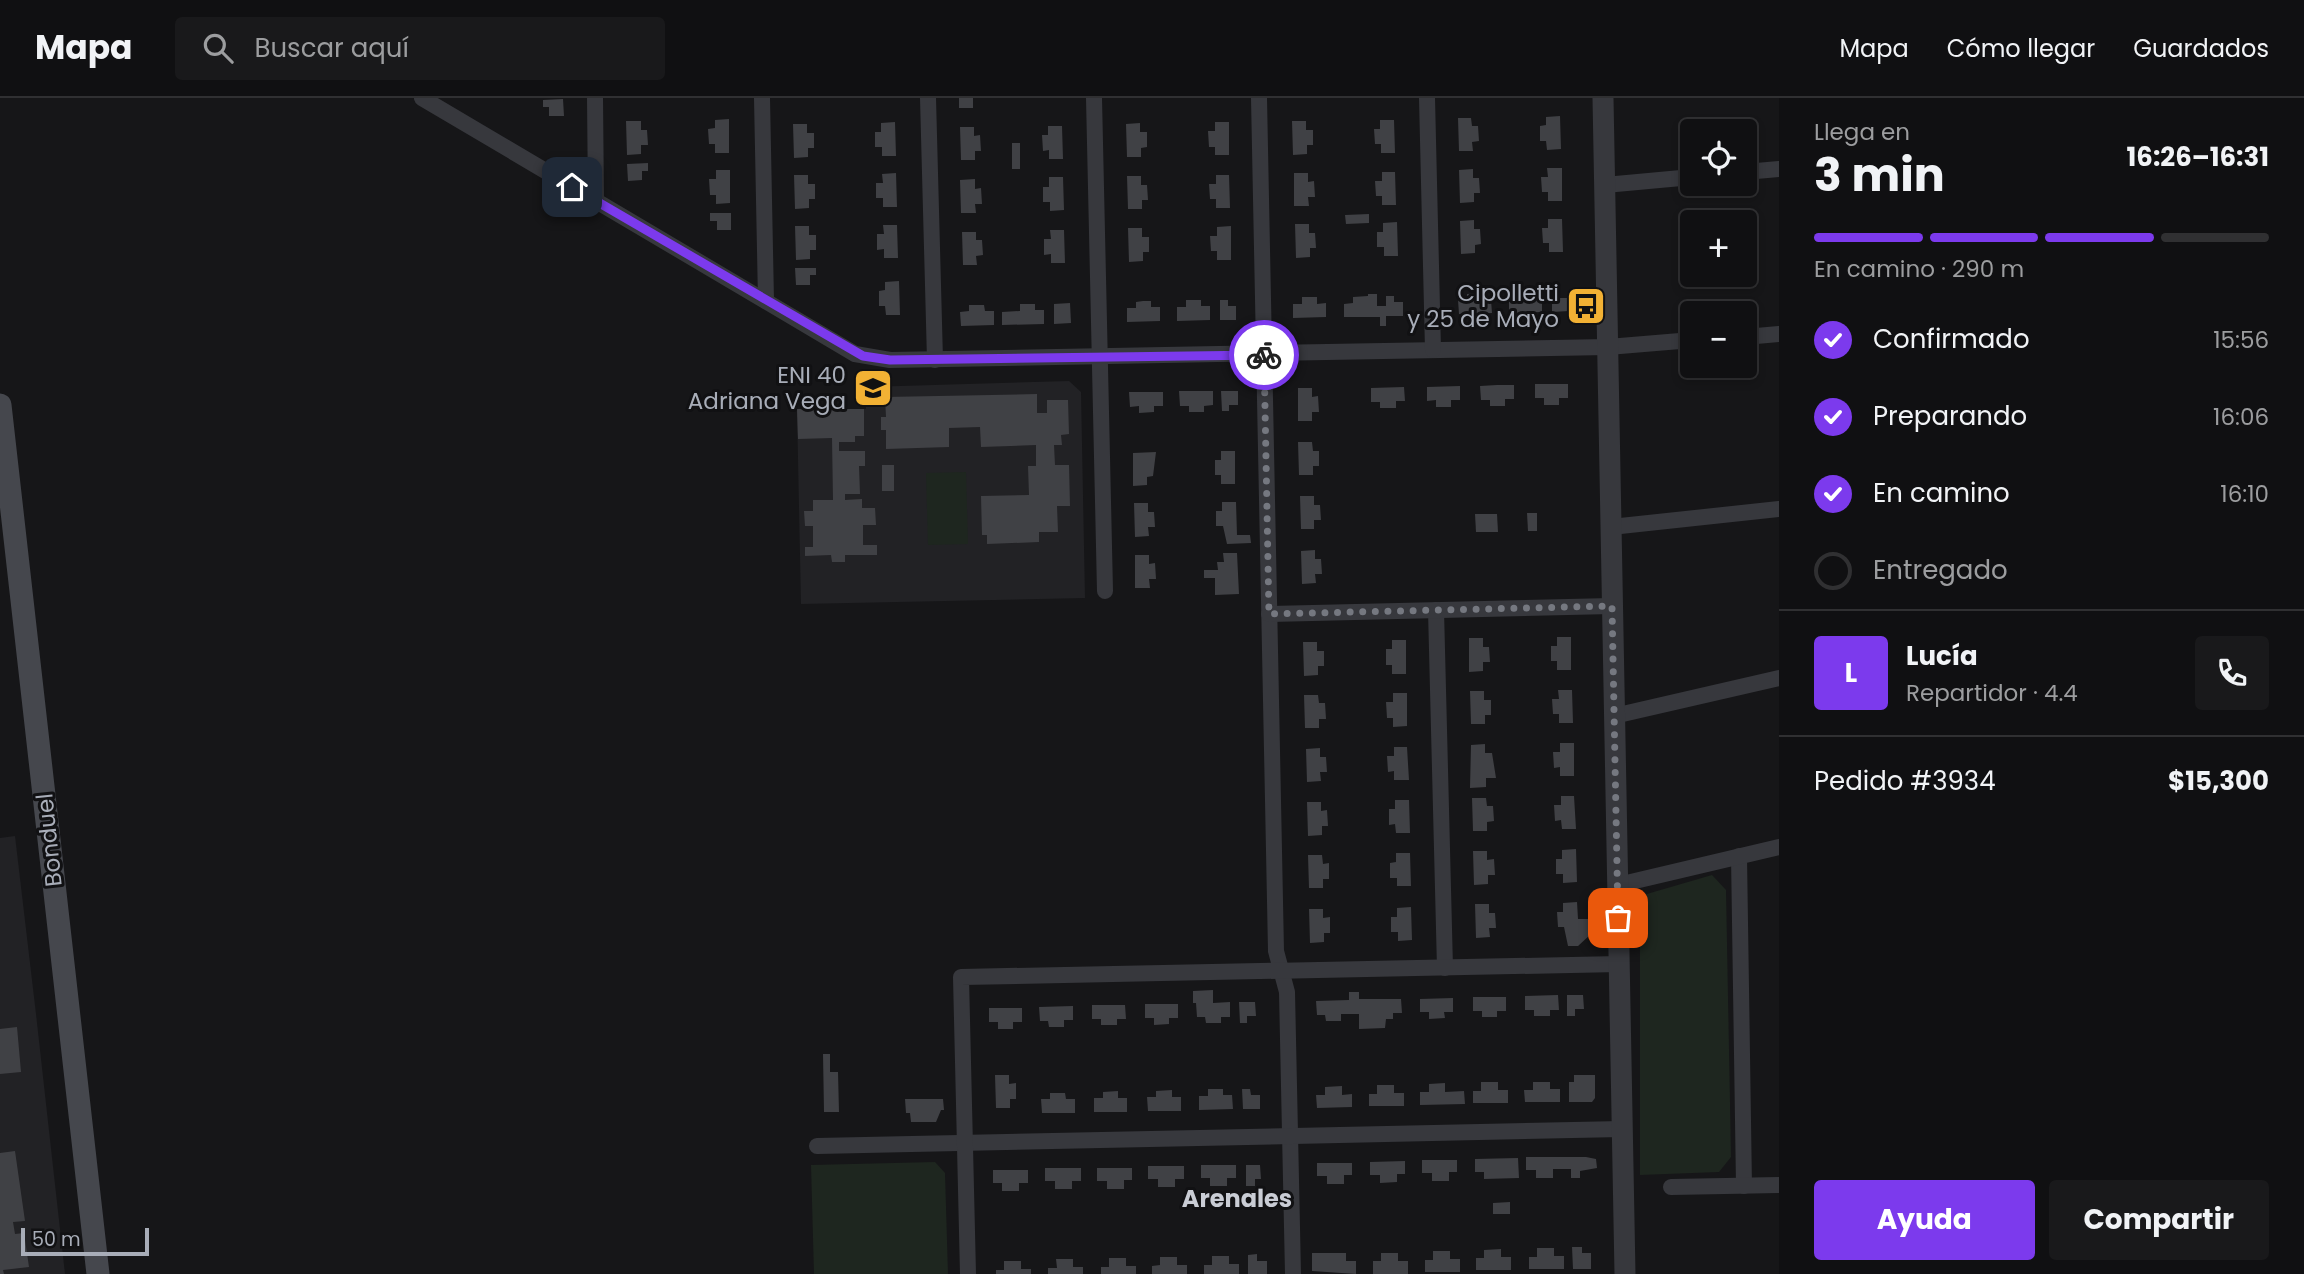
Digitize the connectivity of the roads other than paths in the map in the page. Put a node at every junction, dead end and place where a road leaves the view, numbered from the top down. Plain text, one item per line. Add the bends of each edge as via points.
1 (595, 98) edge
2 (762, 98) edge
3 (928, 98) edge
4 (1094, 98) edge
5 (1259, 98) edge
6 (1427, 98) edge
7 (1603, 98) edge
8 (427, 99) edge
9 (1779, 169) edge
10 (1757, 171) edge
11 (1680, 178) edge
12 (1605, 185) junction
13 (596, 201) junction
14 (766, 301) junction
15 (1779, 334) edge
16 (1757, 336) edge
17 (1680, 342) edge
18 (1608, 347) junction
19 (1433, 350) junction
20 (1264, 353) junction
21 (1100, 356) junction
22 (935, 360) junction
23 (0, 405) edge
24 (1779, 509) edge
25 (1611, 527) junction
26 (1105, 591) dead end
27 (1612, 606) junction
28 (1437, 610) junction
29 (1269, 614) junction
30 (1779, 678) edge
31 (1614, 716) junction
32 (1779, 847) edge
33 (1739, 856) junction
34 (1618, 885) junction
35 (1619, 964) junction
36 (1445, 968) junction
37 (1281, 971) junction
38 (1622, 1129) junction
39 (1290, 1136) junction
40 (965, 1143) junction
41 (817, 1146) dead end
42 (1779, 1185) edge
43 (1744, 1186) junction
44 (1671, 1187) dead end
45 (98, 1274) edge
46 (968, 1274) edge
47 (1293, 1274) edge
48 (1625, 1274) edge

1 - 13 street
2 - 14 street
3 - 22 street
4 - 21 street
5 - 20 street
6 - 19 street
7 - 12 street
8 - 13 street
9 - 10 street
11 - 12 street
12 - 18 street
13 - 14 street
14 - 22 street via 855,354 881,360
15 - 16 street
17 - 18 street
18 - 19 street
18 - 25 street
19 - 20 street
20 - 21 street
20 - 29 street
21 - 22 street
21 - 26 street
23 - 45 main road, Bonduel
24 - 25 street
25 - 27 street
27 - 28 street
27 - 31 street
28 - 29 street
28 - 36 street
29 - 37 street via 1276,951
30 - 31 street
31 - 34 street
32 - 33 street
33 - 34 street
33 - 43 street
34 - 35 street
35 - 36 street
35 - 38 street
36 - 37 street
37 - 39 street via 1287,992
37 - 40 street via 961,977
38 - 39 street
38 - 48 street
39 - 40 street
39 - 47 street
40 - 41 street
40 - 46 street
42 - 43 street
43 - 44 street

